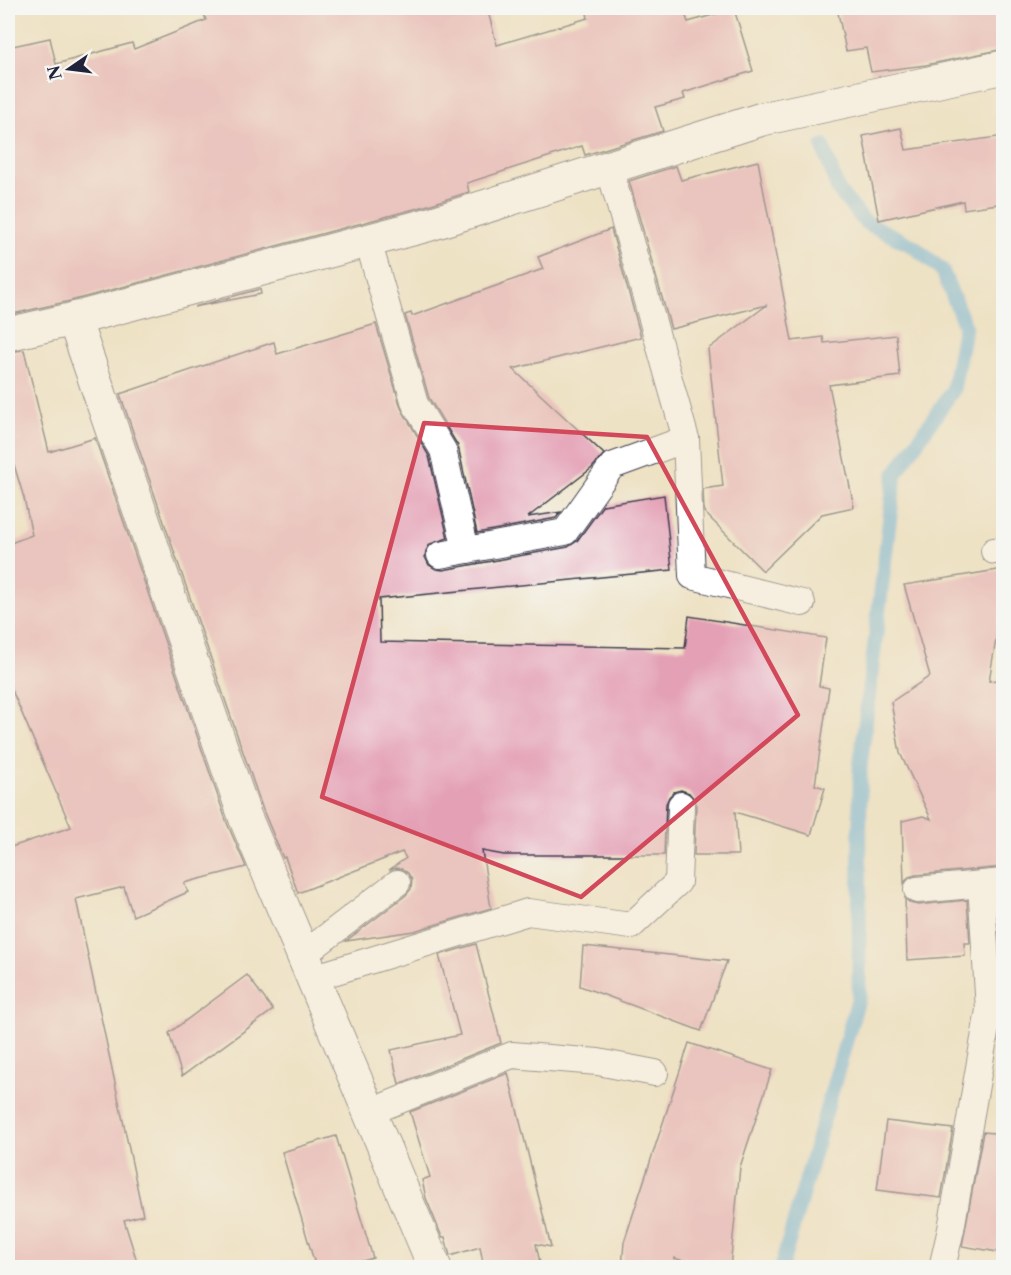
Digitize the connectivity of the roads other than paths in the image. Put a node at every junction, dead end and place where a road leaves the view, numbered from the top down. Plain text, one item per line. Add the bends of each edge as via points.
1 (1004, 67) edge
2 (609, 167) junction
3 (368, 241) junction
4 (74, 319) junction
5 (8, 334) edge
6 (686, 439) junction
7 (466, 550) junction
8 (440, 555) dead end
9 (802, 603) dead end
10 (681, 805) dead end
11 (397, 883) dead end
12 (992, 883) edge
13 (917, 890) dead end
14 (308, 966) junction
15 (655, 1073) dead end
16 (370, 1112) junction
17 (435, 1268) edge
18 (942, 1268) edge

1 - 2 street via 762,119
2 - 3 street
2 - 6 lane
3 - 4 street
3 - 7 lane via 415,404 443,450
4 - 5 street
4 - 14 street via 245,818
6 - 7 lane via 612,466 565,531
6 - 9 lane via 692,576
7 - 8 lane
10 - 14 lane via 678,882 631,926 528,912
11 - 14 lane
12 - 13 lane
12 - 18 lane via 989,1010
14 - 16 street
15 - 16 lane via 598,1062 512,1055
16 - 17 street

